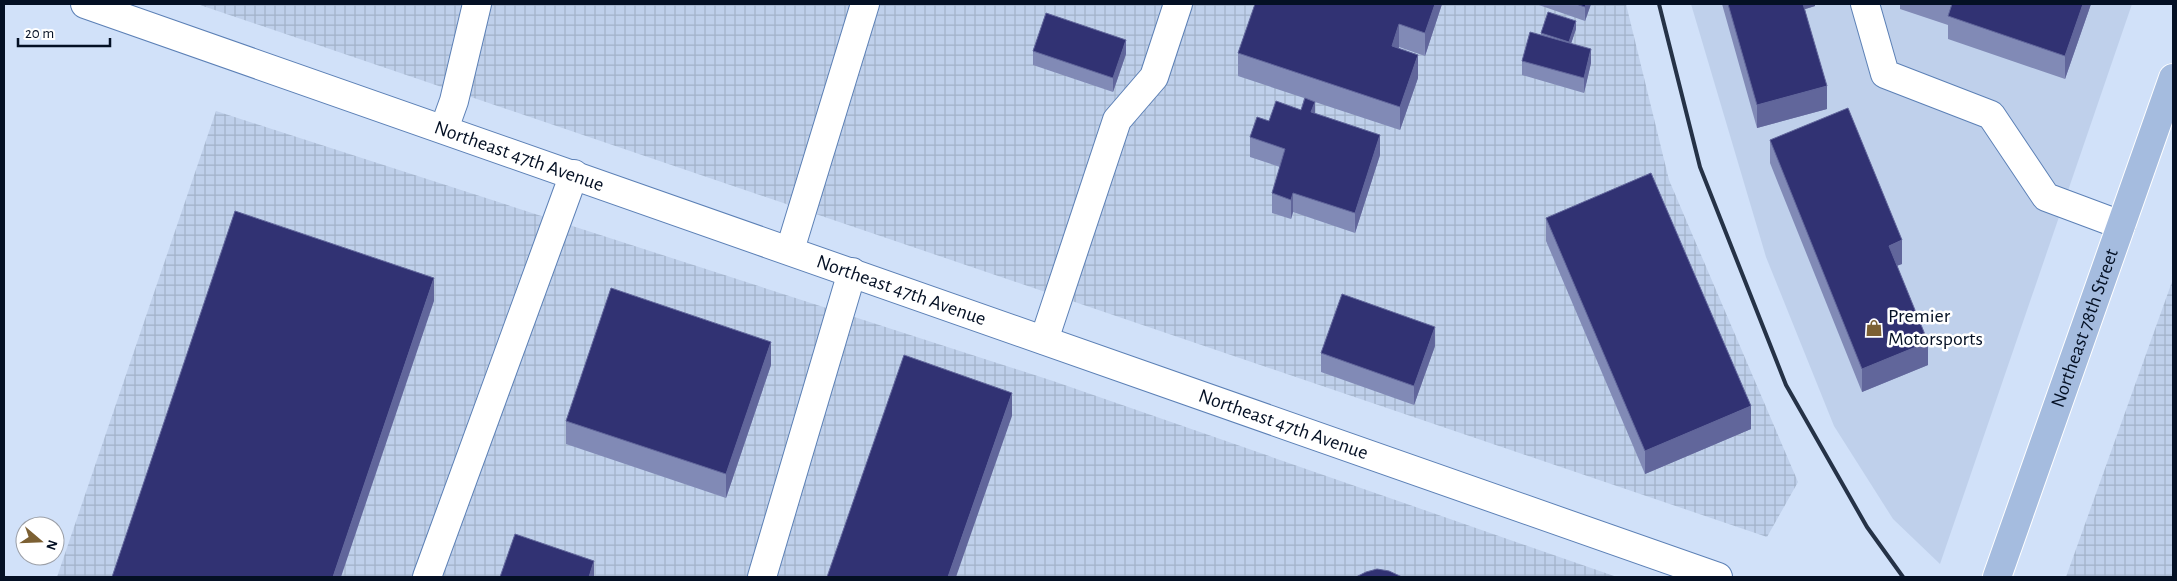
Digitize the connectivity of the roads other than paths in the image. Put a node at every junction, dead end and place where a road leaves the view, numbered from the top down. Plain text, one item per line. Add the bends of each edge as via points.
1 (85, 4) edge
2 (477, 4) edge
3 (864, 4) edge
4 (1178, 4) edge
5 (1865, 4) edge
6 (2173, 78) edge
7 (444, 129) junction
8 (574, 174) junction
9 (2121, 225) junction
10 (790, 250) junction
11 (852, 272) junction
12 (1044, 340) junction
13 (427, 577) edge
14 (762, 577) edge
15 (1718, 577) edge
16 (1997, 577) edge

1 - 7 street, Northeast 47th Avenue
2 - 7 street via 454,101
3 - 10 street
4 - 12 street via 1154,77 1118,120
5 - 9 street via 1885,74 1991,115 2046,197
6 - 9 main road, Northeast 78th Street
7 - 8 street, Northeast 47th Avenue
8 - 10 street, Northeast 47th Avenue
8 - 13 street
9 - 16 main road, Northeast 78th Street
10 - 11 street, Northeast 47th Avenue
11 - 12 street, Northeast 47th Avenue
11 - 14 street
12 - 15 street, Northeast 47th Avenue

